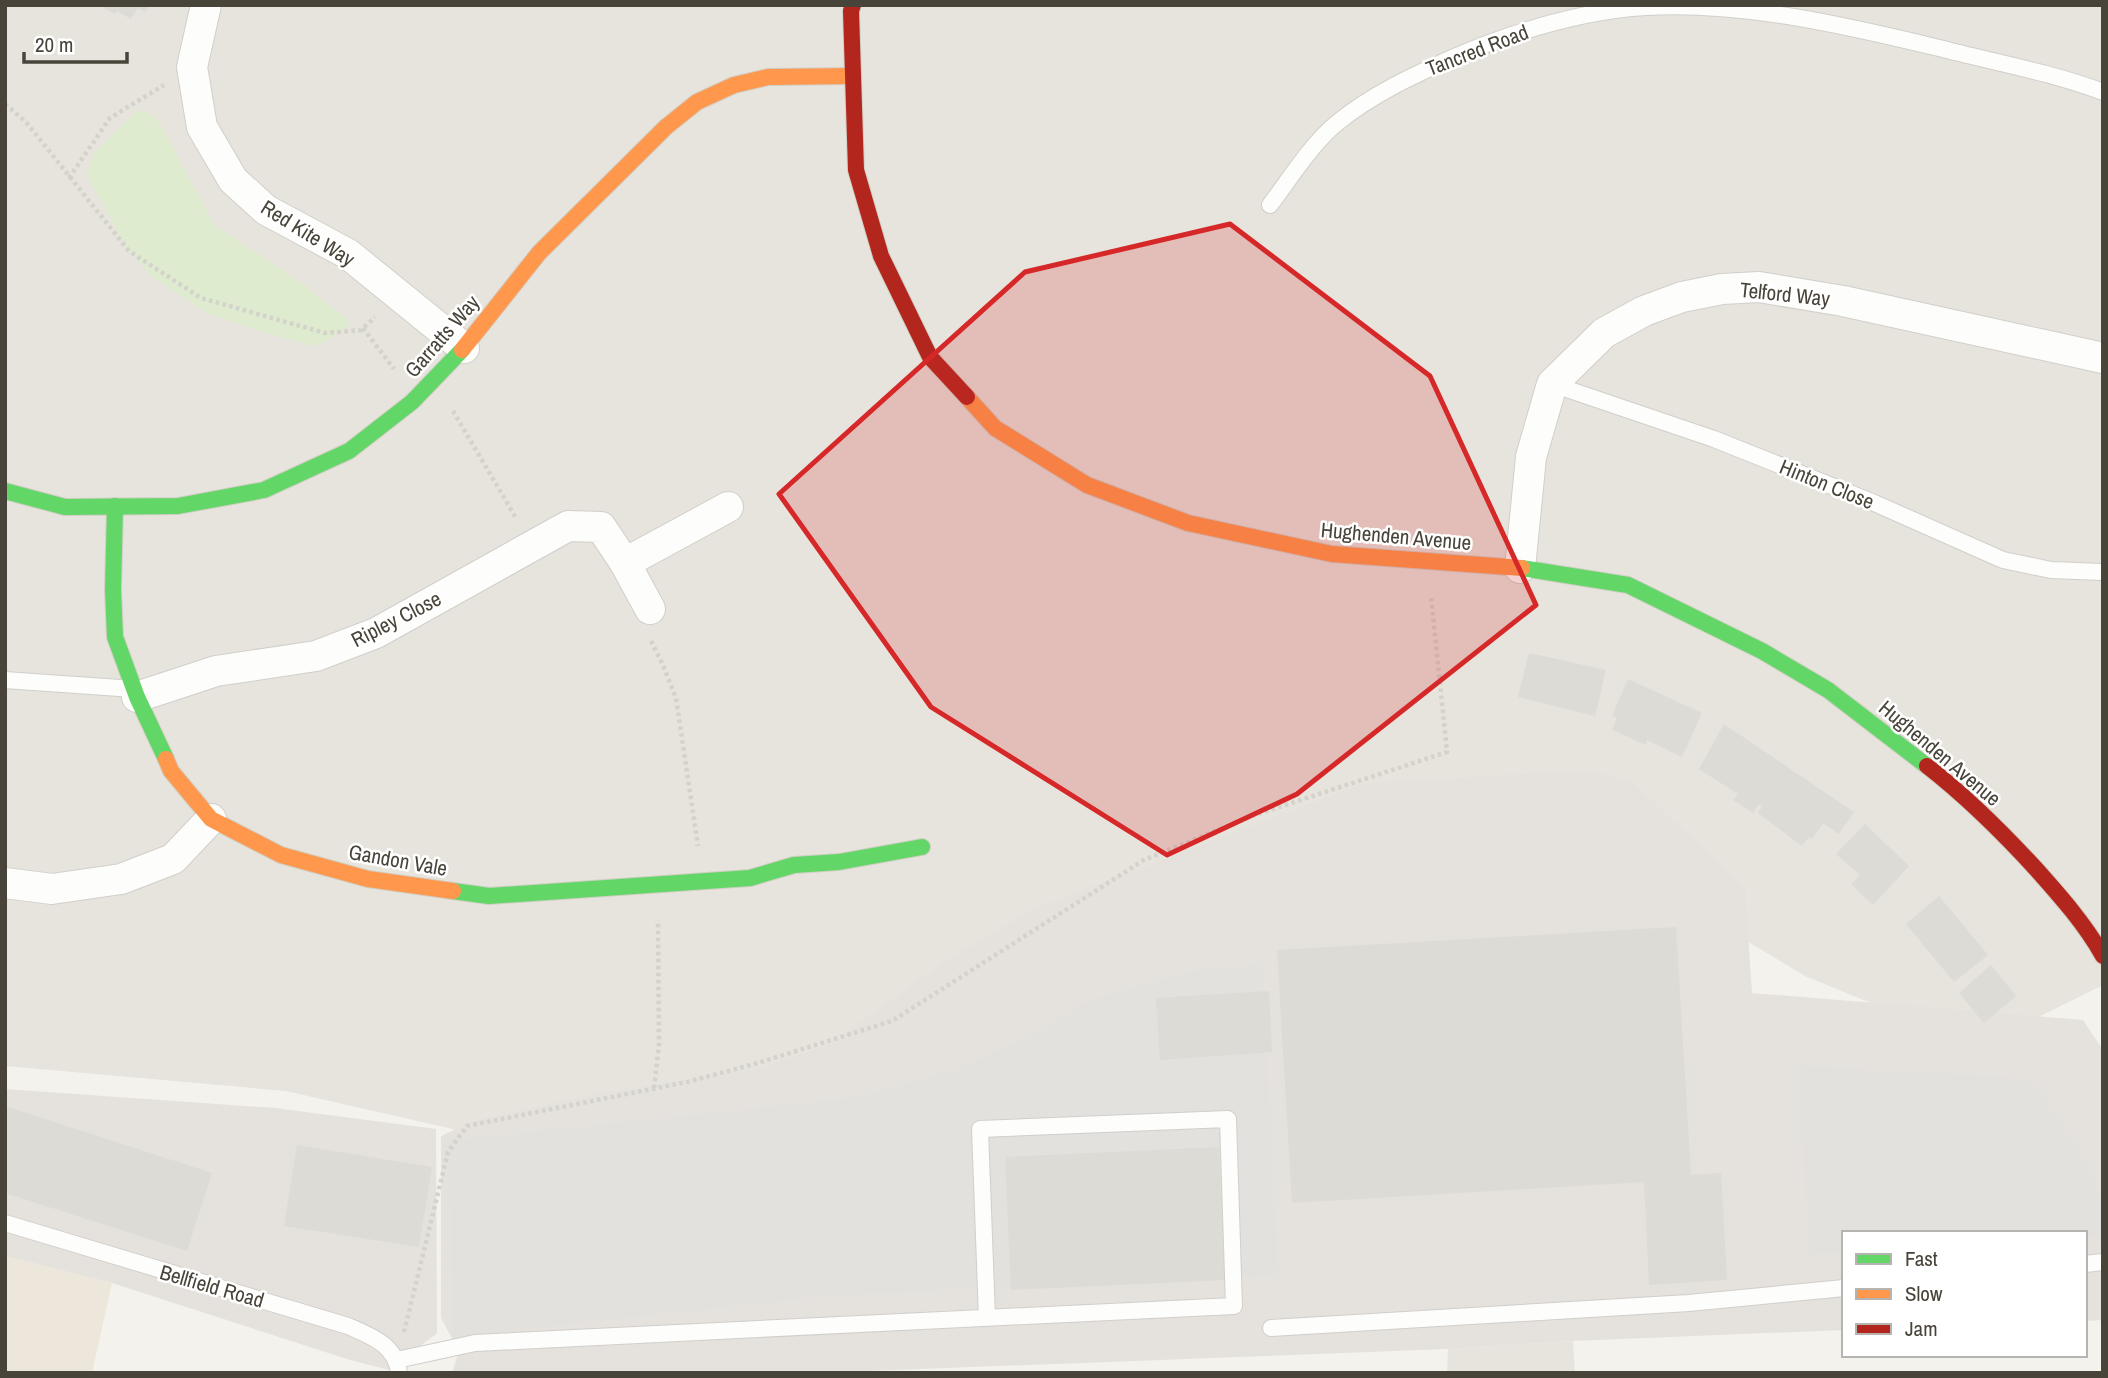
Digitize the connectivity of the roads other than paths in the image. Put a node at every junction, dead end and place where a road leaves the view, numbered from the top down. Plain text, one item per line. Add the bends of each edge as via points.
1 (206, 5) edge
2 (853, 5) edge
3 (852, 76) junction
4 (2103, 92) edge
5 (1270, 205) dead end
6 (464, 348) junction
7 (2103, 358) edge
8 (1552, 384) junction
9 (5, 491) edge
10 (115, 506) junction
11 (728, 507) dead end
12 (625, 564) junction
13 (1520, 568) junction
14 (2103, 572) edge
15 (649, 622) road end
16 (5, 680) edge
17 (135, 693) junction
18 (211, 819) junction
19 (922, 847) dead end
20 (5, 883) edge
21 (2103, 956) edge
22 (5, 1223) edge
23 (1842, 1288) edge
24 (987, 1318) junction
25 (1270, 1328) dead end
26 (398, 1366) edge

1 - 6 street, Red Kite Way via 192,67 202,127 233,180 266,210 348,254
2 - 3 street, Hughenden Avenue
3 - 6 street, Garratts Way via 768,77 734,85 697,102 539,253
3 - 13 street, Hughenden Avenue via 856,170 881,256 930,358 995,428 1087,485 1188,523 1332,554
4 - 5 lane, Tancred Road via 1901,39 1774,14 1710,7 1645,7 1591,14 1498,38 1372,98 1335,124
6 - 10 street, Garratts Way via 412,402 349,451 264,490 178,506
7 - 8 street, Telford Way via 1759,287 1682,297 1644,312 1604,333
8 - 13 street, Telford Way via 1531,457
8 - 14 lane, Hinton Close via 1726,444 2003,560 2051,570
9 - 10 street, Garratts Way via 65,507
10 - 17 street, Gandon Vale via 115,637
11 - 12 street
12 - 15 street, Ripley Close
12 - 17 street, Ripley Close via 601,527 568,526 376,633 340,647 316,656 216,671
13 - 21 street, Hughenden Avenue via 1628,585 1762,651 1828,690 1952,785 2003,833 2061,897
16 - 17 lane
17 - 18 street, Gandon Vale via 171,771
18 - 19 street, Gandon Vale via 281,855 369,879 489,897 750,878 794,865
18 - 20 street via 173,859 121,879 52,888
22 - 26 lane, Bellfield Road via 348,1326 379,1339
23 - 25 lane via 1689,1303
24 - 24 lane via 1234,1306 1228,1119 980,1129
24 - 26 lane via 475,1343

